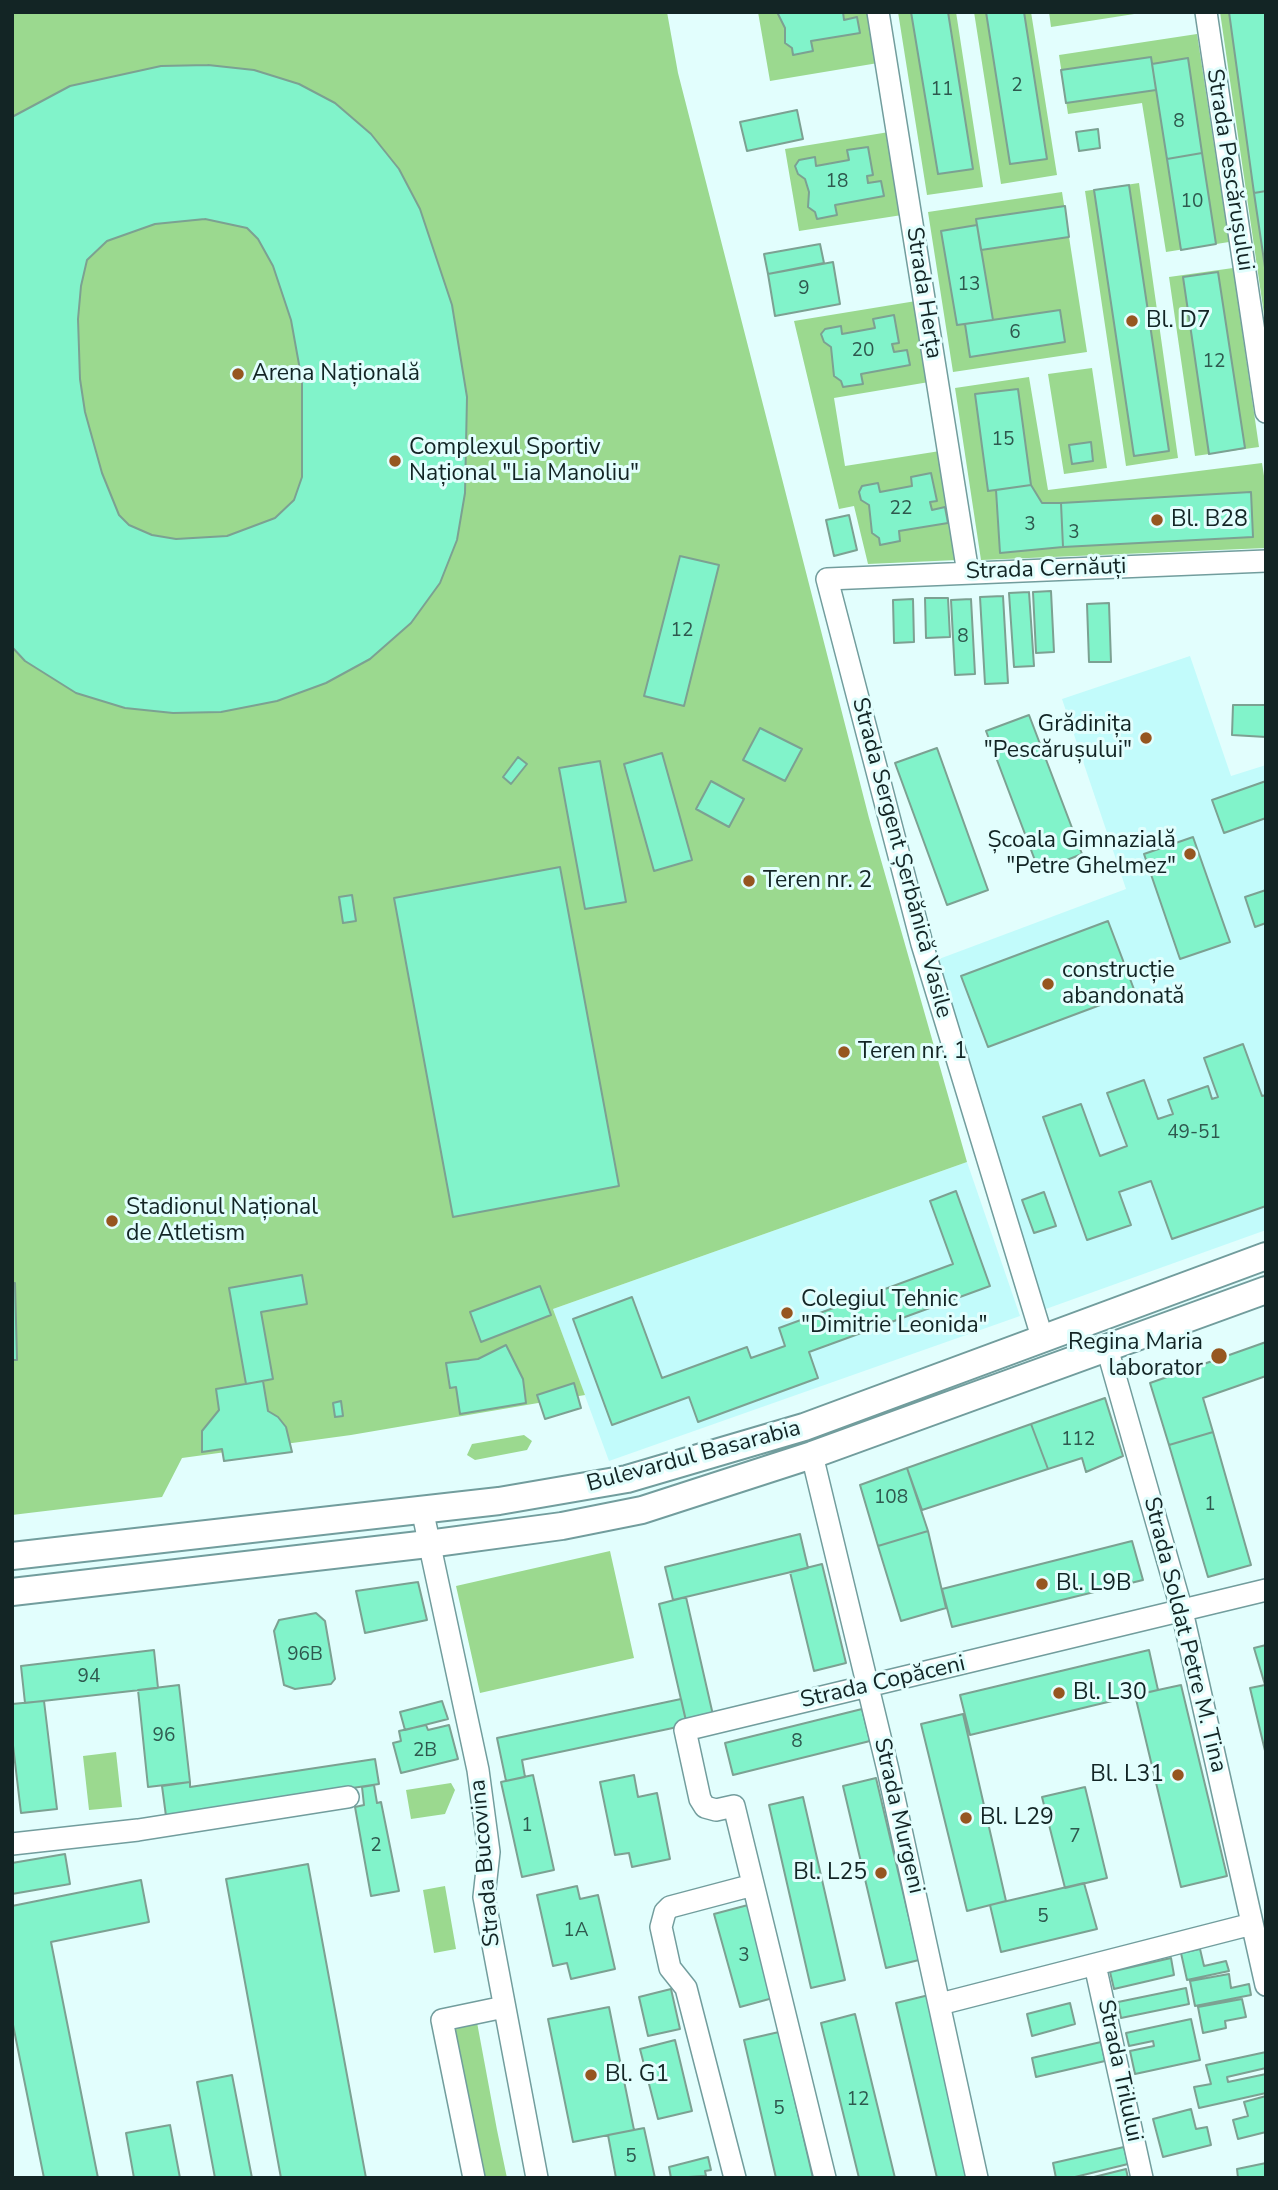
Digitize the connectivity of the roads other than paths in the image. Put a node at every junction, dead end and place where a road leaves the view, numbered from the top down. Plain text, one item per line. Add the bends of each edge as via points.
1 (878, 12) edge
2 (1206, 12) edge
3 (1266, 412) edge
4 (1266, 561) edge
5 (968, 573) junction
6 (827, 579) joint
7 (1266, 1256) edge
8 (1266, 1290) edge
9 (1042, 1337) junction
10 (1107, 1348) junction
11 (812, 1455) junction
12 (422, 1509) junction
13 (428, 1544) junction
14 (12, 1556) edge
15 (1266, 1590) edge
16 (12, 1592) edge
17 (1182, 1611) junction
18 (868, 1686) junction
19 (348, 1797) dead end
20 (12, 1844) edge
21 (753, 1885) junction
22 (1252, 1924) junction
23 (1095, 1965) junction
24 (1266, 1985) edge
25 (940, 2004) junction
26 (504, 2007) junction
27 (474, 2178) edge
28 (537, 2178) edge
29 (735, 2178) edge
30 (825, 2178) edge
31 (977, 2178) edge
32 (1142, 2178) edge

1 - 5 street, Strada Herța
2 - 3 street, Strada Pescărușului
4 - 5 street, Strada Cernăuți
5 - 6 street, Strada Cernăuți
6 - 9 street, Strada Sergent Șerbănică Vasile via 922,944
7 - 9 main road, Bulevardul Basarabia
8 - 10 main road, Bulevardul Basarabia
9 - 12 main road, Bulevardul Basarabia via 804,1427 667,1469 569,1490
10 - 11 main road, Bulevardul Basarabia
10 - 17 street, Strada Soldat Petre M. Tina
11 - 13 main road, Bulevardul Basarabia via 633,1512
11 - 18 street, Strada Murgeni
12 - 13 street, Strada Bucovina
12 - 14 main road, Bulevardul Basarabia
13 - 16 main road, Bulevardul Basarabia
13 - 26 street, Strada Bucovina via 479,1779 489,1852 484,1897
15 - 17 street, Strada Copăceni
17 - 18 street, Strada Copăceni
17 - 22 street, Strada Soldat Petre M. Tina
18 - 21 street, Strada Copăceni via 685,1730 705,1807 734,1807
18 - 25 street, Strada Murgeni
19 - 20 street via 200,1822
21 - 29 street via 667,1909 661,1927 670,1968 686,1988
21 - 30 street, Strada Copăceni
22 - 23 street
22 - 24 street, Strada Soldat Petre M. Tina
23 - 25 street
23 - 32 street, Strada Trilului
25 - 31 street, Strada Murgeni
26 - 27 street via 442,2020
26 - 28 street, Strada Bucovina

